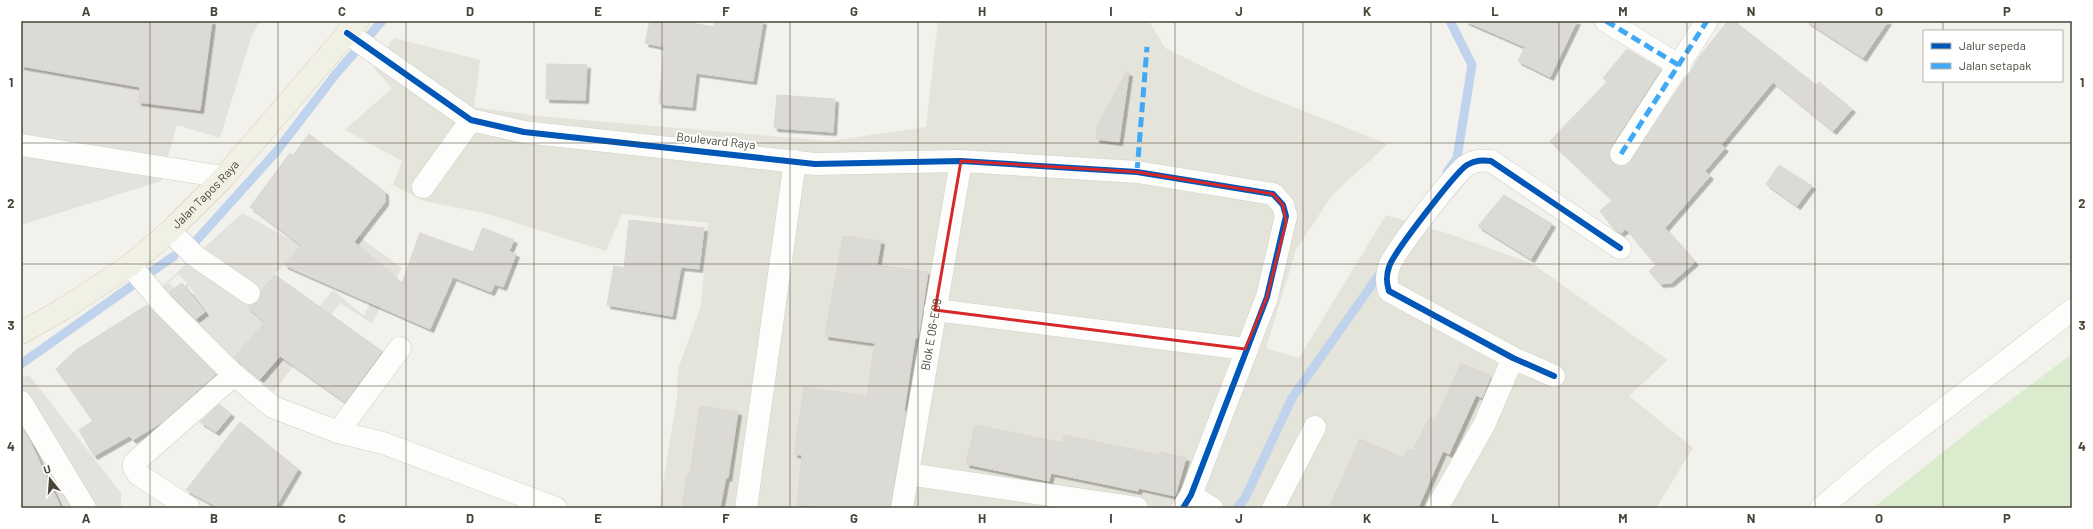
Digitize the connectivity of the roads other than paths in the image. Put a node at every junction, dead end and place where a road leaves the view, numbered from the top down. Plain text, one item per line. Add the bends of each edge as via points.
1 (1606, 21) edge
2 (1708, 21) edge
3 (358, 36) edge
4 (1680, 66) junction
5 (471, 120) junction
6 (21, 145) edge
7 (1621, 154) dead end
8 (795, 161) junction
9 (961, 161) junction
10 (224, 177) junction
11 (423, 187) dead end
12 (170, 231) junction
13 (1620, 248) dead end
14 (135, 271) junction
15 (249, 293) dead end
16 (935, 310) junction
17 (2072, 310) edge
18 (21, 332) edge
19 (400, 348) dead end
20 (1245, 349) junction
21 (1514, 358) junction
22 (234, 375) junction
23 (1554, 376) dead end
24 (21, 402) edge
25 (1315, 427) dead end
26 (338, 432) junction
27 (908, 474) junction
28 (1198, 504) edge
29 (85, 508) edge
30 (189, 508) edge
31 (556, 508) edge
32 (746, 508) edge
33 (902, 508) edge
34 (1137, 508) edge
35 (1273, 508) edge
36 (1437, 508) edge
37 (1821, 508) edge

1 - 4 street
2 - 4 street
3 - 5 street
3 - 10 main road, Jalan Tapos Raya
4 - 7 street
5 - 8 street, Boulevard Raya via 524,132
5 - 11 street
6 - 10 street
8 - 9 street, Boulevard Raya via 815,164
8 - 32 street
9 - 16 street, Blok E 06-E09
9 - 20 street, Boulevard Raya via 1136,172 1274,194 1284,205 1286,222 1267,297
10 - 12 main road, Jalan Tapos Raya
12 - 14 main road, Jalan Tapos Raya
12 - 15 street via 195,256
13 - 21 street via 1491,161 1478,160 1466,165 1402,245 1389,266 1386,281 1389,291 1400,299
14 - 18 main road, Jalan Tapos Raya
14 - 22 street via 154,295
16 - 20 street
16 - 27 street, Blok E 06-E09
17 - 37 street via 1878,460
19 - 26 street
20 - 28 street, Boulevard Raya
21 - 23 street
21 - 36 street via 1484,425
22 - 26 street via 273,407
22 - 30 street via 134,464 138,474
24 - 29 street
25 - 35 street
26 - 31 street via 383,443
27 - 33 street, Blok E 06-E09
27 - 34 street

